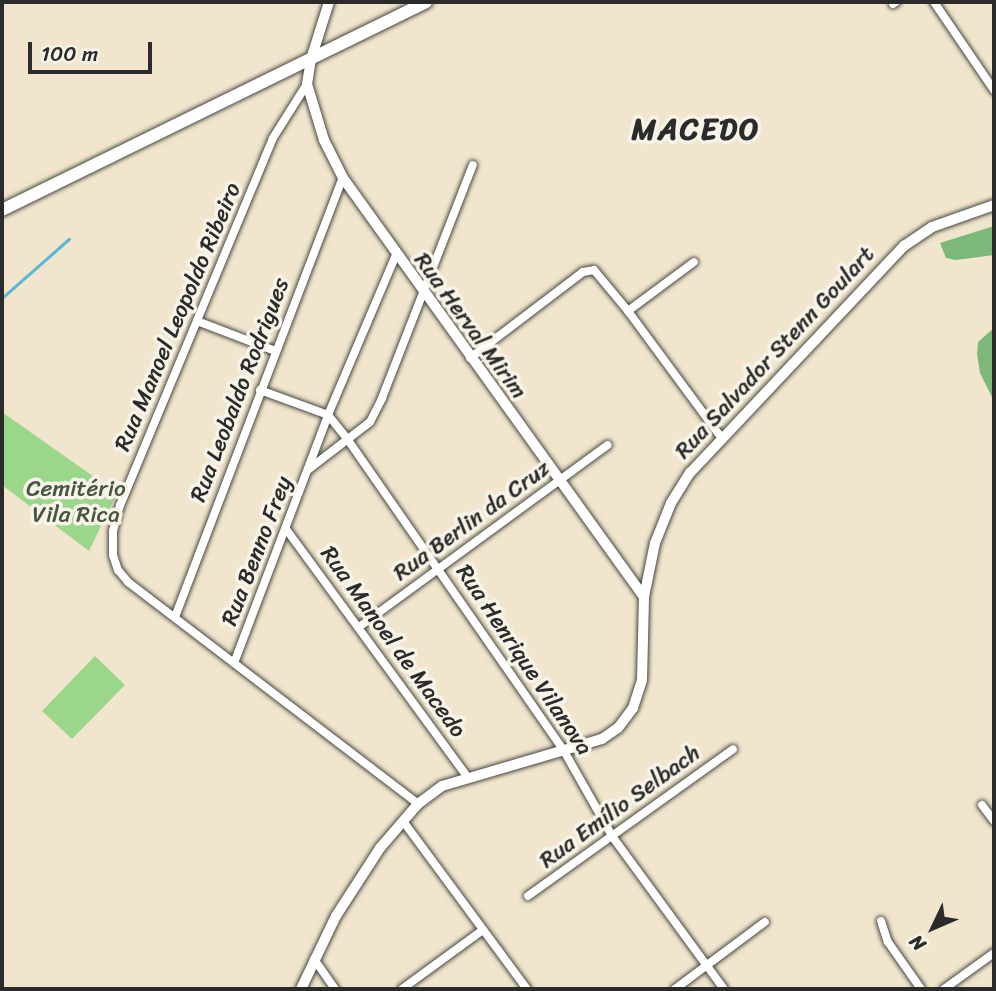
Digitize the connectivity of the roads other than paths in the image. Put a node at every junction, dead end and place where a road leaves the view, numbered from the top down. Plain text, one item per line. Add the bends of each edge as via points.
1 (329, 2) edge
2 (426, 2) edge
3 (934, 2) edge
4 (311, 59) junction
5 (307, 84) junction
6 (994, 90) edge
7 (473, 165) dead end
8 (343, 178) junction
9 (994, 205) edge
10 (2, 210) edge
11 (396, 255) junction
12 (694, 262) dead end
13 (422, 291) junction
14 (628, 311) junction
15 (197, 321) junction
16 (275, 351) junction
17 (470, 358) junction
18 (260, 390) junction
19 (328, 415) junction
20 (721, 437) junction
21 (348, 440) junction
22 (608, 445) dead end
23 (309, 469) junction
24 (559, 482) junction
25 (286, 529) junction
26 (439, 568) junction
27 (644, 597) junction
28 (175, 617) junction
29 (359, 627) junction
30 (234, 663) junction
31 (733, 748) dead end
32 (564, 751) junction
33 (468, 778) junction
34 (418, 804) junction
35 (982, 805) dead end
36 (403, 821) junction
37 (994, 821) edge
38 (612, 836) junction
39 (528, 896) dead end
40 (881, 921) dead end
41 (765, 922) dead end
42 (483, 930) junction
43 (994, 953) edge
44 (314, 959) junction
45 (707, 966) junction
46 (301, 989) edge
47 (335, 989) edge
48 (402, 989) edge
49 (527, 989) edge
50 (675, 989) edge
51 (724, 989) edge
52 (921, 989) edge
53 (944, 989) edge

1 - 4 street, Rua Herval Mirim
2 - 4 highway
3 - 6 street
4 - 5 street, Rua Herval Mirim
4 - 10 highway
5 - 8 street, Rua Herval Mirim via 324,139
5 - 15 street, Rua Manoel Leopoldo Ribeiro via 272,138
7 - 13 street, Rua Benno Frey
8 - 11 street, Rua Herval Mirim
8 - 16 street, Rua Leobaldo Rodrigues
9 - 20 main road, Rua Salvador Stenn Goulart via 932,227 904,246
11 - 13 street, Rua Herval Mirim
11 - 19 street
12 - 14 street
13 - 17 street, Rua Herval Mirim
13 - 21 street, Rua Benno Frey via 382,398 370,422
14 - 17 street via 594,270 583,272
14 - 20 street
15 - 16 street
15 - 28 street, Rua Manoel Leopoldo Ribeiro via 113,531 118,570
16 - 18 street, Rua Leobaldo Rodrigues
17 - 24 street, Rua Herval Mirim
18 - 19 street
18 - 28 street, Rua Leobaldo Rodrigues
19 - 21 street, Rua Henrique Vilanova
19 - 23 street
20 - 27 main road, Rua Salvador Stenn Goulart via 671,503 655,543
21 - 23 street, Rua Benno Frey
21 - 26 street, Rua Henrique Vilanova
22 - 24 street, Rua Berlin da Cruz
23 - 25 street, Rua Benno Frey
24 - 26 street, Rua Berlin da Cruz
24 - 27 street, Rua Herval Mirim
25 - 29 street, Rua Manoel de Macedo
25 - 30 street, Rua Benno Frey
26 - 29 street, Rua Berlin da Cruz
26 - 32 street, Rua Henrique Vilanova
27 - 32 main road, Rua Salvador Stenn Goulart via 642,680 634,708 602,739
28 - 30 street, Rua Manoel Leopoldo Ribeiro
29 - 33 street, Rua Manoel de Macedo
30 - 34 street, Rua Manoel Leopoldo Ribeiro
31 - 38 street, Rua Emílio Selbach
32 - 33 main road, Rua Salvador Stenn Goulart
32 - 38 street, Rua Henrique Vilanova
33 - 34 main road, Rua Salvador Stenn Goulart via 442,786
34 - 36 main road, Rua Salvador Stenn Goulart
35 - 37 street
36 - 42 street
36 - 44 main road, Rua Salvador Stenn Goulart via 336,916
38 - 39 street, Rua Emílio Selbach
38 - 45 street, Rua Henrique Vilanova
40 - 52 street via 888,942
41 - 45 street
42 - 48 street
42 - 49 street
43 - 53 street
44 - 46 main road, Rua Salvador Stenn Goulart
44 - 47 street
45 - 50 street
45 - 51 street, Rua Henrique Vilanova

